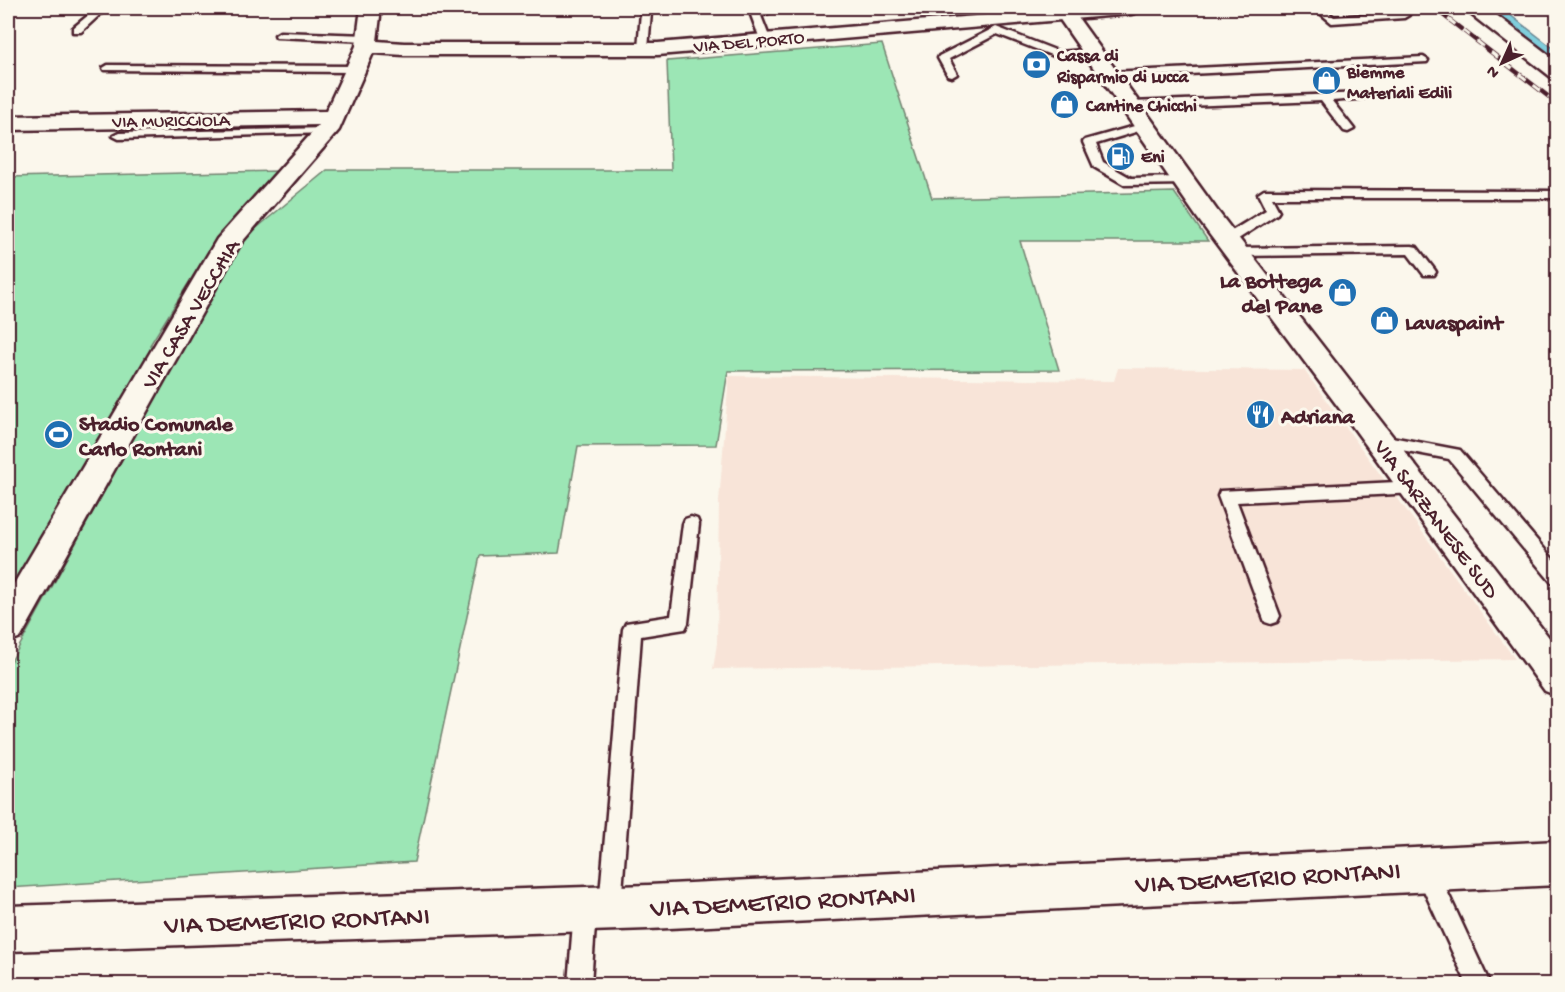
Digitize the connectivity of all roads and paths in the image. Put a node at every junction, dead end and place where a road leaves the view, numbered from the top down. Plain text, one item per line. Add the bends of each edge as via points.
1 (102, 8) edge
2 (371, 8) edge
3 (777, 8) edge
4 (1131, 8) edge
5 (1319, 8) edge
6 (1475, 8) edge
7 (1064, 10) edge
8 (646, 12) dead end
9 (1404, 15) dead end
10 (1332, 20) junction
11 (974, 21) junction
12 (77, 30) dead end
13 (996, 30) junction
14 (1345, 32) dead end
15 (280, 35) dead end
16 (765, 39) junction
17 (643, 48) junction
18 (363, 51) junction
19 (1423, 60) dead end
20 (1101, 63) junction
21 (108, 68) dead end
22 (1557, 73) edge
23 (952, 74) dead end
24 (1364, 96) dead end
25 (1324, 98) junction
26 (1138, 116) junction
27 (8, 123) edge
28 (329, 125) junction
29 (1348, 129) dead end
30 (119, 136) dead end
31 (1183, 181) junction
32 (1555, 195) dead end
33 (1232, 246) junction
34 (1429, 272) dead end
35 (1381, 441) junction
36 (1416, 488) junction
37 (691, 524) dead end
38 (1557, 578) edge
39 (1271, 616) dead end
40 (8, 626) edge
41 (1557, 680) edge
42 (1557, 863) edge
43 (1425, 868) junction
44 (598, 909) junction
45 (8, 929) edge
46 (579, 984) edge
47 (1479, 984) edge

1 - 12 lane
2 - 18 street, VIA CASA VECCHIA
3 - 16 lane via 756,15
4 - 7 street, VIA DEL PORTO
5 - 10 lane
6 - 22 street
7 - 11 street, VIA DEL PORTO
7 - 20 street, VIA SARZANESE SUD
8 - 17 lane
9 - 10 lane
10 - 14 lane
11 - 13 lane
11 - 16 street, VIA DEL PORTO
13 - 20 lane via 1059,55
13 - 23 lane via 943,58
15 - 18 lane
16 - 17 street, VIA DEL PORTO
17 - 18 street, VIA DEL PORTO
18 - 21 lane
18 - 28 street, VIA CASA VECCHIA
19 - 20 lane
20 - 26 street, VIA SARZANESE SUD
24 - 25 lane
25 - 26 lane
25 - 29 lane
26 - 31 street, VIA SARZANESE SUD
26 - 31 lane via 1089,142 1098,164 1129,182
27 - 28 street, VIA MURICCIOLA
28 - 30 lane
28 - 40 street, VIA CASA VECCHIA via 230,239
31 - 33 street, VIA SARZANESE SUD
32 - 33 lane via 1264,194 1273,211
33 - 34 lane via 1412,250
33 - 35 street, VIA SARZANESE SUD
35 - 36 street, VIA SARZANESE SUD
35 - 38 lane via 1454,454
36 - 39 lane via 1226,496
36 - 41 street, VIA SARZANESE SUD
37 - 44 lane via 679,622 632,629
42 - 43 street, VIA DEMETRIO RONTANI
43 - 44 street, VIA DEMETRIO RONTANI
43 - 47 lane
44 - 45 street, VIA DEMETRIO RONTANI
44 - 46 lane

